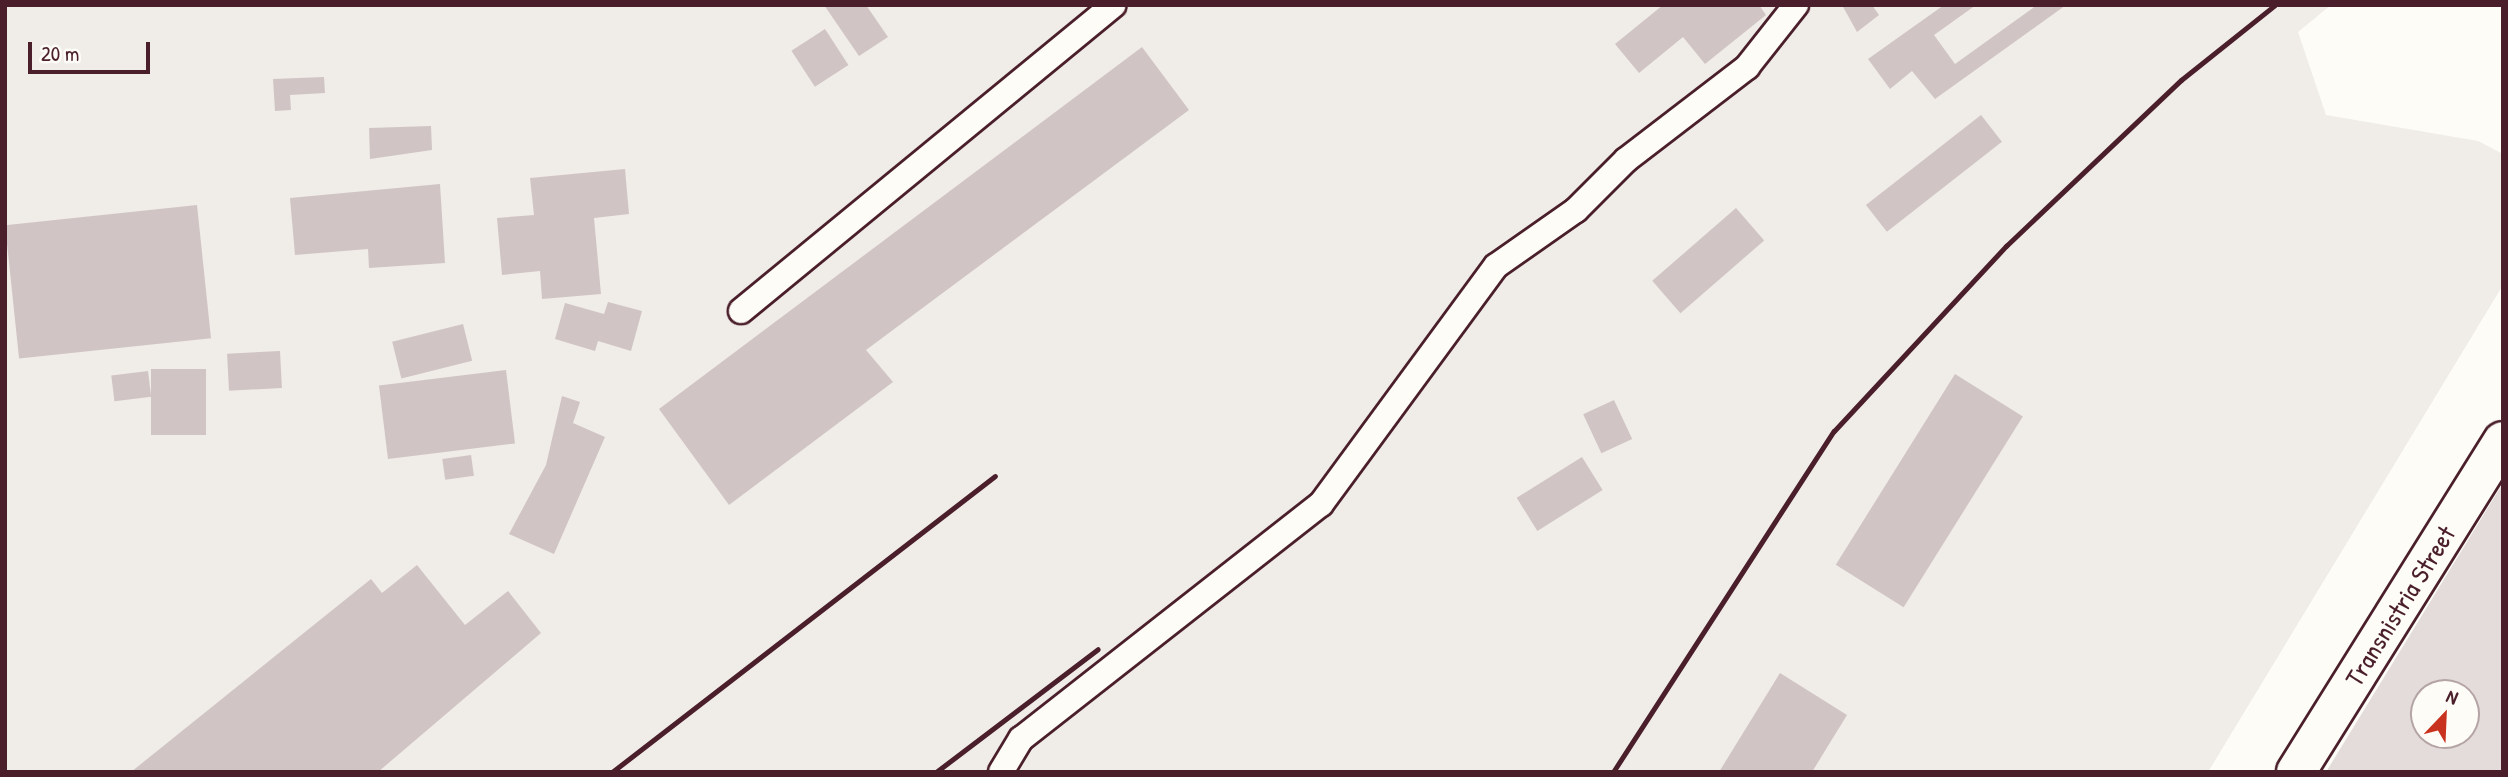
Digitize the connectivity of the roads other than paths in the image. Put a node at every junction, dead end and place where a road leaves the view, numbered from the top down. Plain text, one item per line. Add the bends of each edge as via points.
1 (1114, 5) edge
2 (1796, 5) edge
3 (741, 311) dead end
4 (2503, 441) edge
5 (1001, 772) edge
6 (2296, 772) edge

1 - 3 lane
2 - 5 lane via 1747,66 1626,160 1576,210 1496,266 1321,504 1021,739
4 - 6 street, Transnistria Street

